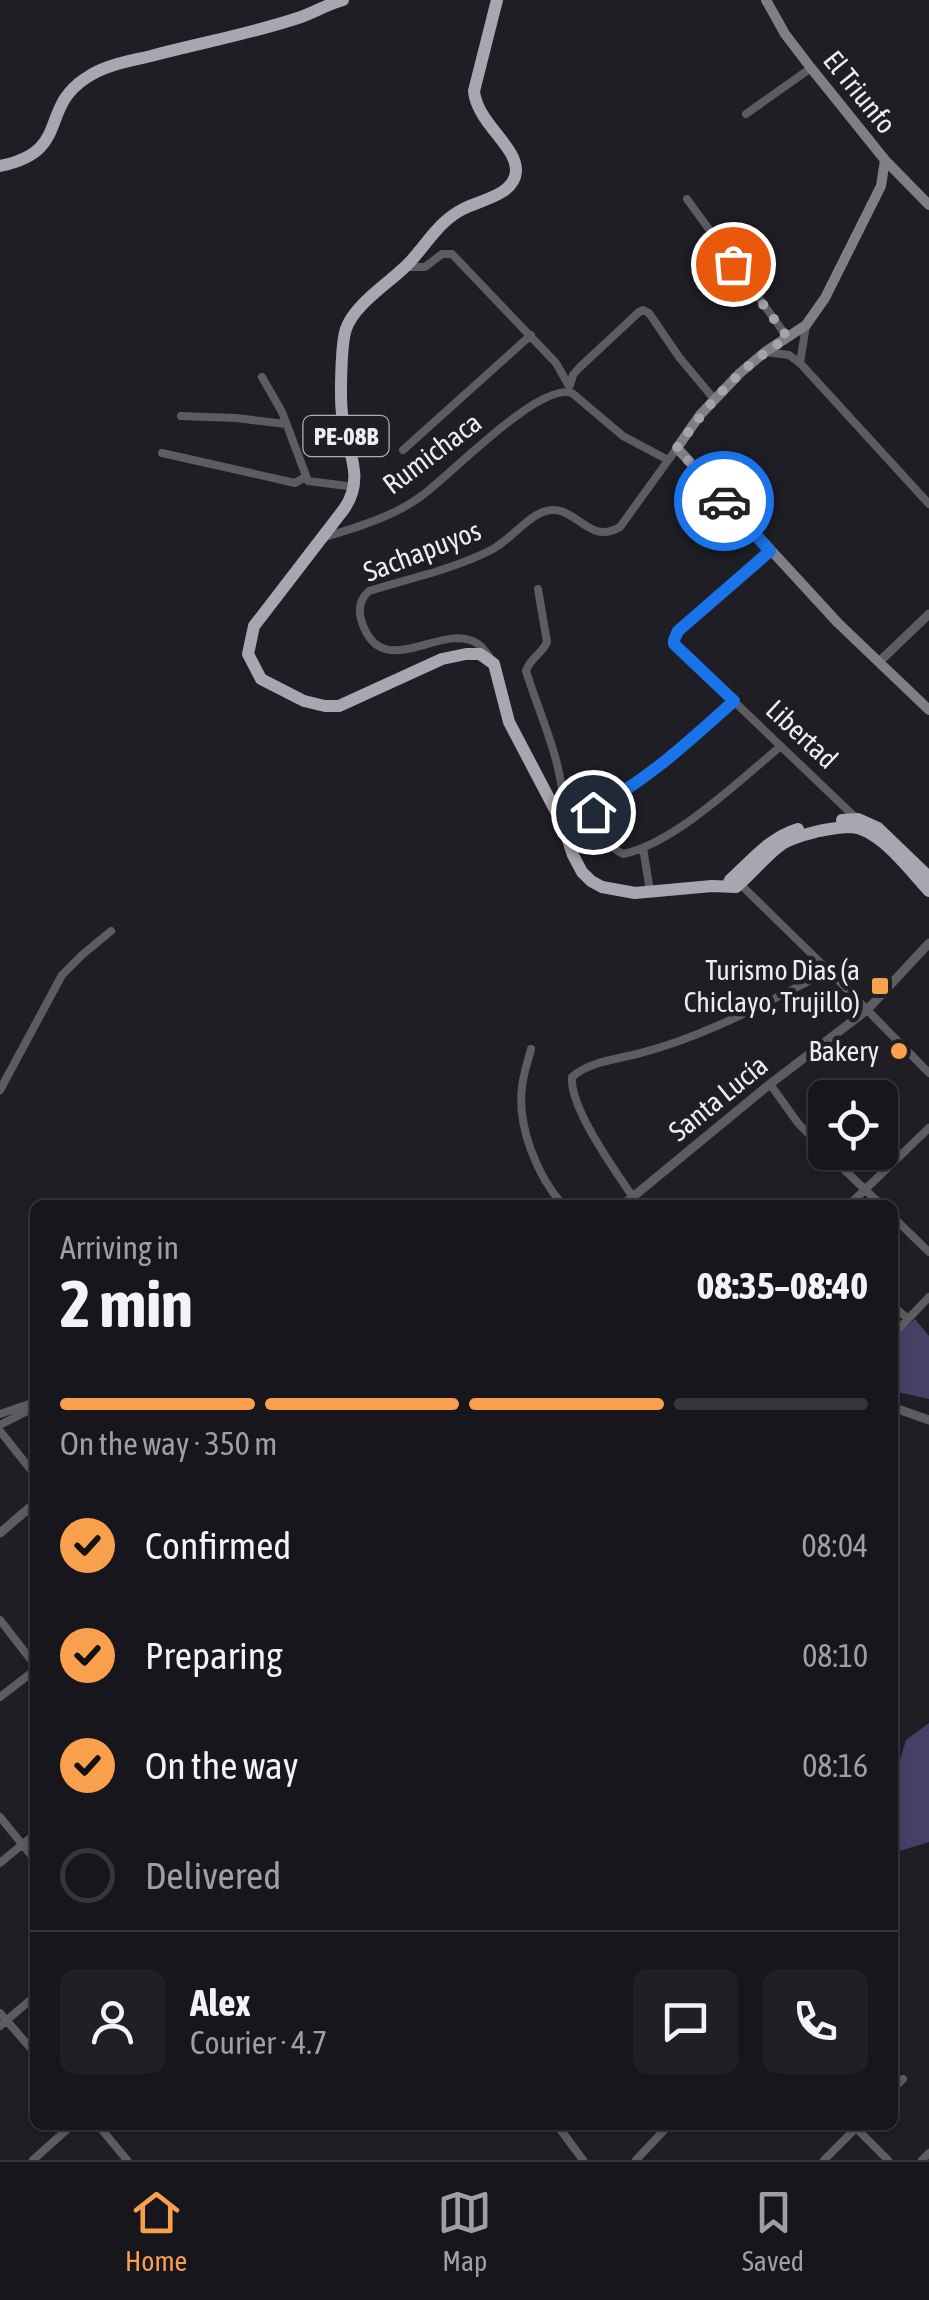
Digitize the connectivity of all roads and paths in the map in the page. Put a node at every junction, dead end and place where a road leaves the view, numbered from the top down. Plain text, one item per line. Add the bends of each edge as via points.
1 (343, 0) edge
2 (498, 0) edge
3 (766, 0) edge
4 (811, 68) junction
5 (746, 114) dead end
6 (886, 160) junction
7 (0, 166) edge
8 (687, 199) dead end
9 (929, 205) edge
10 (406, 267) junction
11 (806, 324) junction
12 (530, 335) junction
13 (788, 338) junction
14 (765, 352) junction
15 (800, 363) junction
16 (262, 377) dead end
17 (568, 389) junction
18 (714, 399) junction
19 (181, 416) dead end
20 (286, 424) junction
21 (677, 448) junction
22 (404, 450) dead end
23 (162, 453) dead end
24 (668, 460) junction
25 (305, 478) junction
26 (355, 487) junction
27 (929, 504) edge
28 (321, 538) junction
29 (770, 551) junction
30 (538, 589) dead end
31 (929, 614) edge
32 (880, 661) junction
33 (494, 664) junction
34 (734, 701) junction
35 (929, 710) edge
36 (781, 746) junction
37 (858, 820) junction
38 (563, 825) junction
39 (874, 836) junction
40 (643, 848) junction
41 (929, 877) edge
42 (733, 883) junction
43 (650, 891) junction
44 (929, 891) edge
45 (111, 932) dead end
46 (929, 943) edge
47 (829, 971) junction
48 (867, 1010) junction
49 (531, 1049) dead end
50 (929, 1073) edge
51 (770, 1084) junction
52 (0, 1090) edge
53 (929, 1128) edge
54 (808, 1134) edge
55 (844, 1170) edge
56 (865, 1190) junction
57 (633, 1197) junction
58 (558, 1200) edge
59 (629, 1200) edge
60 (854, 1200) edge
61 (876, 1200) edge
62 (898, 1222) edge
63 (929, 1252) edge
64 (929, 1298) edge
65 (898, 1310) edge
66 (908, 1319) junction
67 (898, 1330) edge
68 (30, 1406) edge
69 (30, 1408) edge
70 (898, 1409) edge
71 (0, 1414) edge
72 (929, 1420) edge
73 (0, 1428) edge
74 (30, 1469) edge
75 (30, 1507) edge
76 (0, 1533) edge
77 (0, 1620) edge
78 (30, 1660) edge
79 (30, 1671) edge
80 (0, 1697) edge
81 (0, 1817) edge
82 (30, 1838) edge
83 (22, 1844) junction
84 (30, 1854) edge
85 (0, 1862) edge
86 (30, 2000) edge
87 (2, 2020) edge
88 (30, 2048) edge
89 (903, 2079) dead end
90 (898, 2084) edge
91 (66, 2130) edge
92 (102, 2130) edge
93 (561, 2130) edge
94 (664, 2130) edge
95 (852, 2130) edge
96 (860, 2130) edge
97 (929, 2153) edge
98 (33, 2160) edge
99 (127, 2160) edge
100 (583, 2160) edge
101 (636, 2160) edge
102 (824, 2160) edge
103 (888, 2160) edge
104 (922, 2160) edge

1 - 7 highway via 87,76 61,102 41,148
2 - 10 highway, PE-08B via 475,104 516,165 516,177 497,195 448,218
3 - 4 main road, El Triunfo
4 - 5 street
4 - 6 main road, El Triunfo
6 - 9 main road, El Triunfo
6 - 11 main road, Sachapuyos via 881,186
8 - 13 street
10 - 12 street via 425,268 452,254
10 - 26 highway, PE-08B via 346,326 341,411
11 - 13 main road, Sachapuyos
11 - 15 street
12 - 17 street via 556,363
12 - 22 street
13 - 14 main road, Sachapuyos
14 - 15 street
14 - 18 main road, Sachapuyos
15 - 27 street
16 - 20 street
17 - 18 street via 578,368 644,310
17 - 24 street via 622,436
17 - 28 street, Rumichaca via 520,413 410,503
18 - 21 main road, Sachapuyos
19 - 20 street
20 - 25 street
21 - 24 street, Sachapuyos
21 - 29 main road
23 - 25 street via 294,482
24 - 33 street, Sachapuyos via 611,532 544,511 495,548 368,591 360,600 366,632 386,649 456,638 480,644
25 - 26 street
26 - 28 highway, PE-08B
28 - 33 highway, PE-08B via 254,626 248,654 261,679 304,700 339,706 442,659 480,654
29 - 32 main road
29 - 34 street, Libertad via 674,640
30 - 38 street via 547,642 526,670 560,779
31 - 32 street
32 - 35 main road
33 - 38 highway via 508,722
34 - 36 street, Libertad
34 - 40 street via 670,758 594,808 598,830 611,847 623,854
36 - 37 street, Libertad
36 - 40 street via 706,808
37 - 39 street, Libertad
37 - 41 highway via 878,828
37 - 42 highway via 779,835
38 - 43 highway via 590,881 616,891
39 - 42 highway via 850,827 790,840 754,874
39 - 44 highway
40 - 43 street
42 - 43 highway
42 - 47 street
45 - 52 street via 62,975
46 - 48 street, Santa Lucía
47 - 48 street
47 - 57 street via 735,1019 572,1078 589,1128
48 - 50 street
48 - 51 street, Santa Lucía
49 - 58 street via 521,1088 523,1121
51 - 54 street
51 - 57 street, Santa Lucía
53 - 56 street
55 - 56 street
56 - 60 street
56 - 61 street
57 - 59 street, Santa Lucía
62 - 63 street
64 - 66 street
65 - 66 street
66 - 67 street
68 - 71 street
69 - 73 street
70 - 72 street
73 - 74 street
75 - 76 street
77 - 78 street
79 - 80 street
81 - 83 street
82 - 83 street
83 - 84 street
83 - 85 street
86 - 87 street
87 - 88 street
89 - 90 street
91 - 98 street
92 - 99 street
93 - 100 street
94 - 101 street
95 - 102 street
96 - 103 street
97 - 104 street

